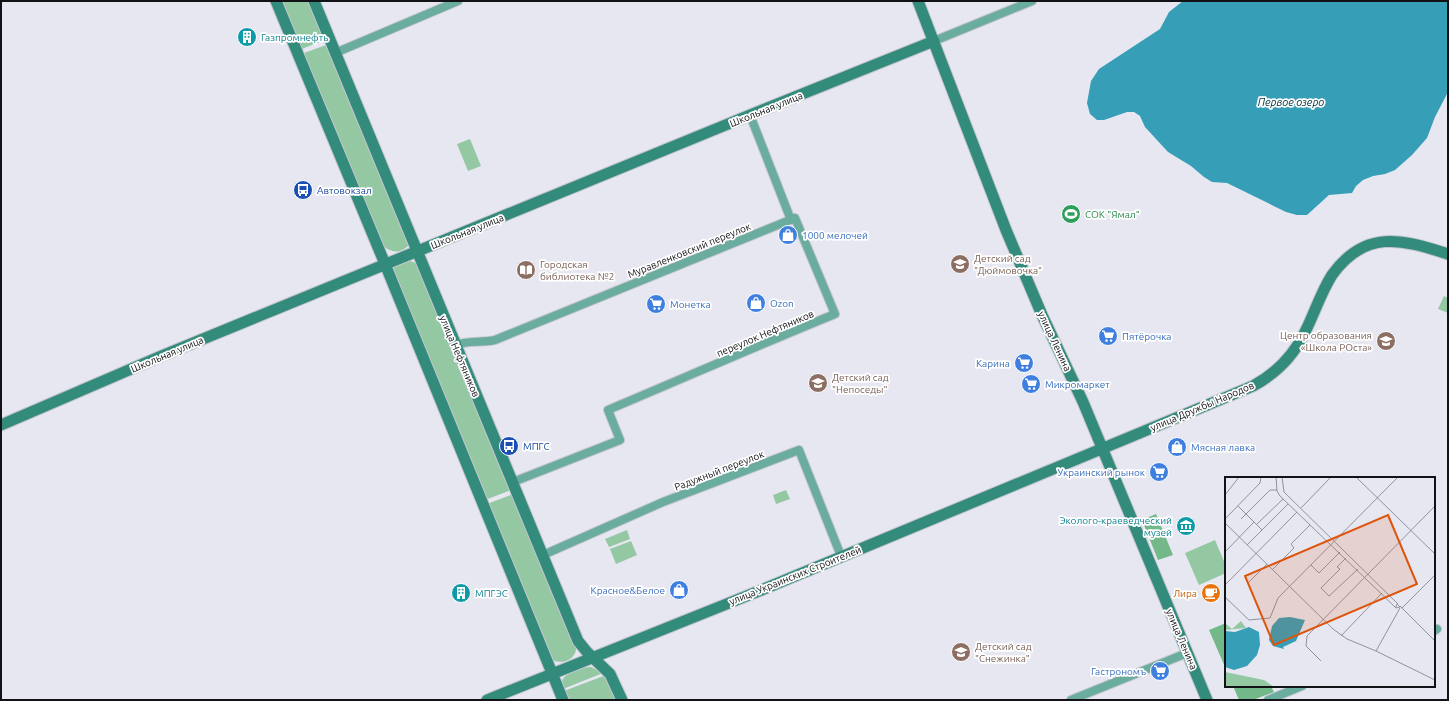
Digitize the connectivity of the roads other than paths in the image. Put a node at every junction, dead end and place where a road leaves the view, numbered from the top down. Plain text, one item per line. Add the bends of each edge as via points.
1 (276, 1) edge
2 (314, 1) edge
3 (458, 1) edge
4 (918, 1) edge
5 (1032, 1) edge
6 (934, 41) junction
7 (335, 53) junction
8 (750, 115) junction
9 (793, 219) junction
10 (417, 252) junction
11 (1448, 254) edge
12 (385, 264) junction
13 (455, 345) junction
14 (1, 425) edge
15 (1102, 448) junction
16 (512, 482) junction
17 (543, 555) junction
18 (841, 556) junction
19 (1187, 653) junction
20 (593, 658) junction
21 (552, 674) junction
22 (1300, 687) edge
23 (488, 700) edge
24 (563, 700) edge
25 (622, 700) edge
26 (1071, 700) edge
27 (1207, 700) edge
28 (1268, 700) edge

1 - 12 main road
2 - 7 main road, улица Нефтяников
3 - 7 street
4 - 6 main road, улица Ленина
5 - 6 street
6 - 8 main road, Школьная улица
6 - 15 main road, улица Ленина via 1012,244
7 - 10 main road, улица Нефтяников
8 - 9 street, переулок Нефтяников
8 - 10 main road, Школьная улица
9 - 13 street, Муравленковский переулок via 495,340
9 - 16 street, переулок Нефтяников via 835,314 608,410 620,440
10 - 12 main road, Школьная улица
10 - 13 main road, улица Нефтяников
11 - 15 main road, улица Дружбы Народов via 1399,241 1373,244 1359,250 1343,261 1332,275 1299,343 1262,381
12 - 14 main road, Школьная улица via 159,356
12 - 21 main road
13 - 16 main road, улица Нефтяников
15 - 18 main road, улица Украинских Строителей
15 - 19 main road, улица Ленина
16 - 17 main road, улица Нефтяников
17 - 18 street, Радужный переулок via 663,502 799,450
17 - 20 main road, улица Нефтяников via 578,641
18 - 20 main road, улица Украинских Строителей
19 - 26 street
19 - 27 main road, улица Ленина
20 - 21 main road, улица Украинских Строителей
20 - 25 main road, улица Нефтяников via 610,674
21 - 23 main road, улица Украинских Строителей
21 - 24 main road
22 - 28 street

